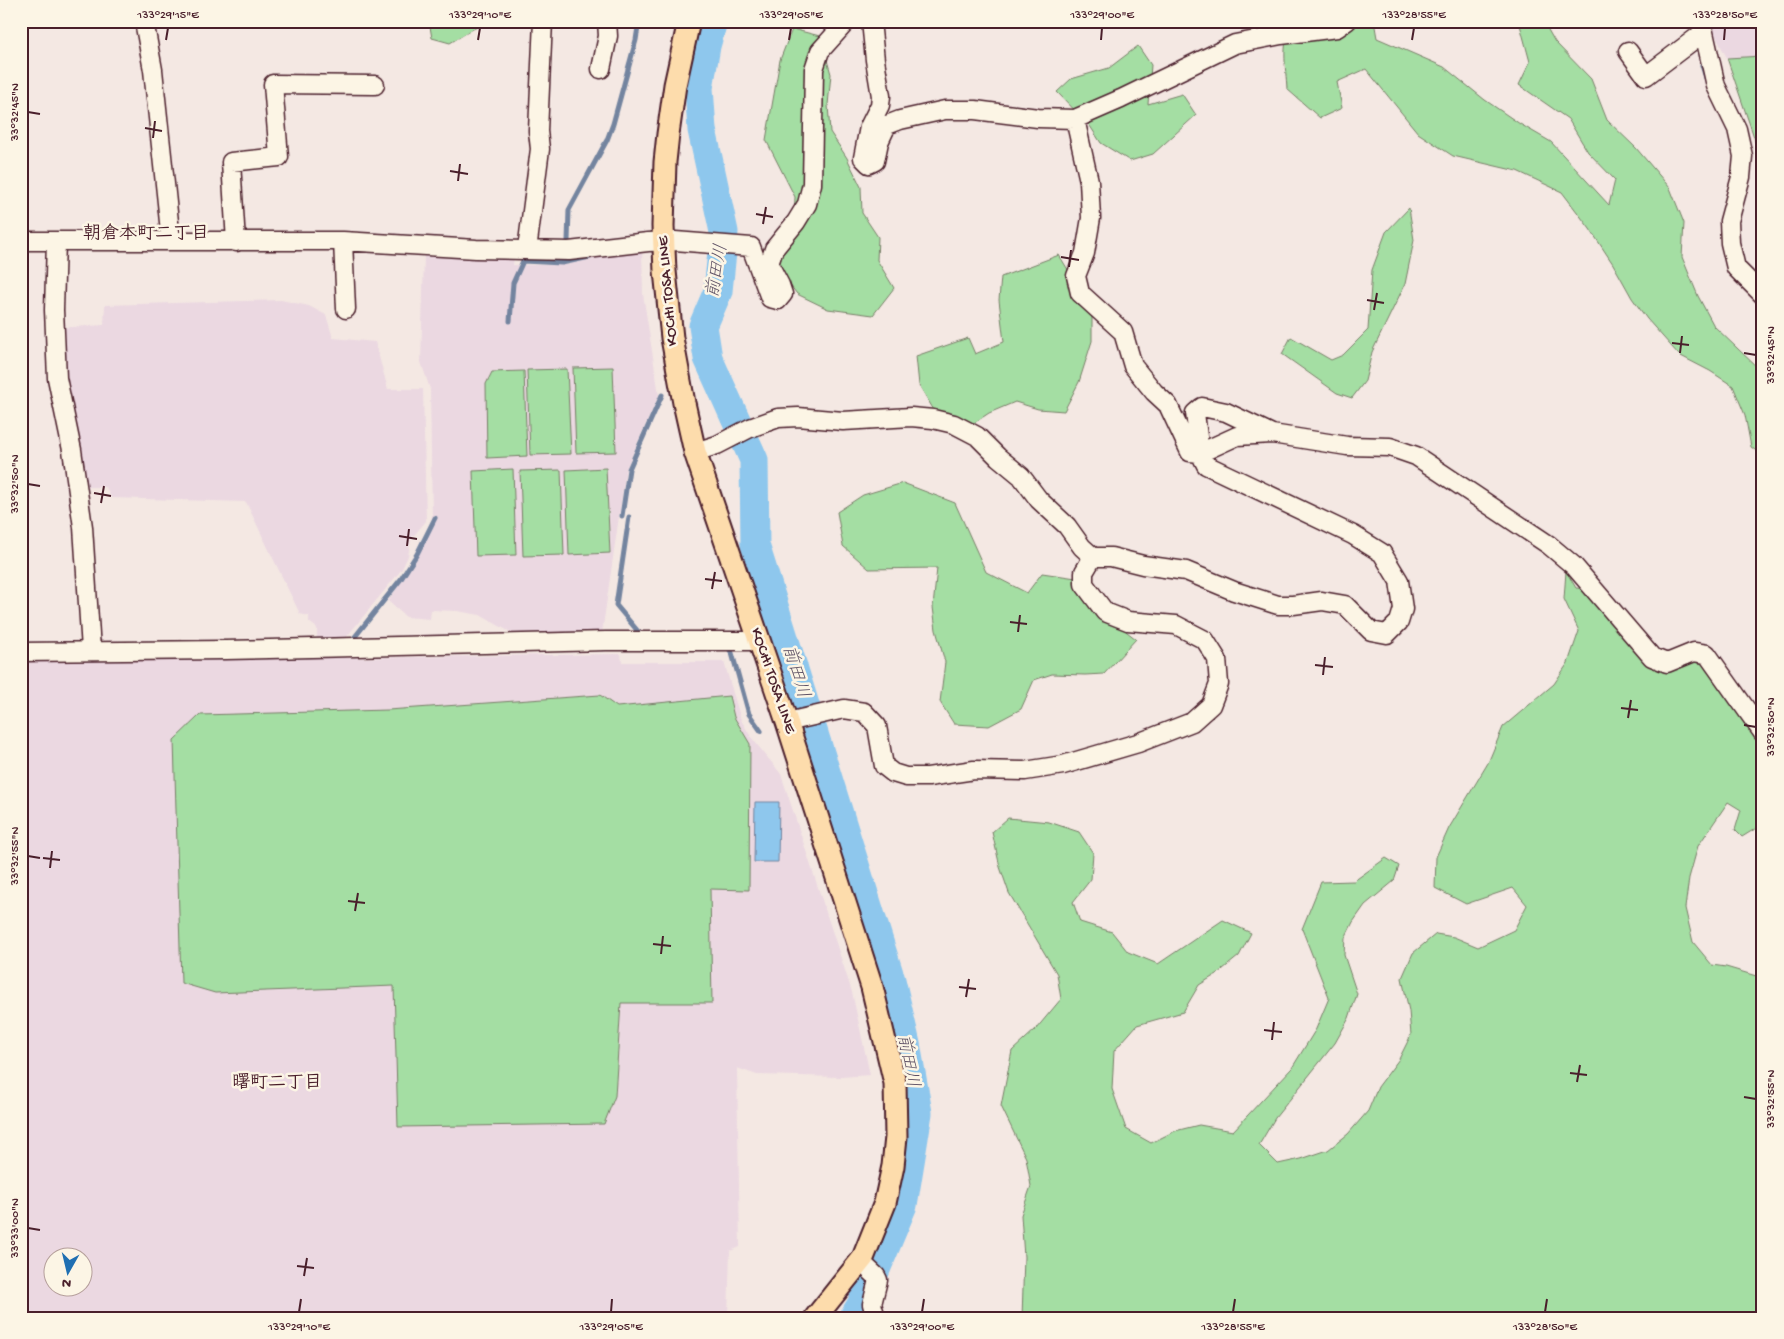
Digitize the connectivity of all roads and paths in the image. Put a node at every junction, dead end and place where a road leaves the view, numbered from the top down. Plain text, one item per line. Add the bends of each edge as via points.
1 (144, 21) edge
2 (543, 21) edge
3 (607, 21) edge
4 (689, 21) edge
5 (847, 21) edge
6 (871, 21) edge
7 (1347, 21) edge
8 (1701, 27) edge
9 (1628, 52) dead end
10 (601, 69) dead end
11 (375, 85) dead end
12 (1075, 119) junction
13 (21, 241) edge
14 (56, 241) junction
15 (171, 241) junction
16 (343, 241) junction
17 (664, 241) junction
18 (236, 242) junction
19 (527, 250) junction
20 (1763, 295) edge
21 (346, 309) dead end
22 (1272, 434) junction
23 (696, 452) junction
24 (1200, 453) junction
25 (1093, 557) junction
26 (759, 641) junction
27 (91, 650) junction
28 (21, 652) edge
29 (802, 719) junction
30 (1763, 733) edge
31 (868, 1268) junction
32 (815, 1318) edge
33 (876, 1318) edge

1 - 15 street via 153,70
2 - 19 street via 540,149
3 - 10 street via 608,36
4 - 17 main road, KOCHI TOSA LINE via 675,86 665,162
5 - 17 street via 820,51 814,69 812,184 807,204 774,249 769,264 780,285 782,294 778,300 770,298 751,247
6 - 12 street via 881,96 880,106 869,127 863,158 869,164 875,161 887,125 945,110
7 - 12 street via 1338,28 1235,44
8 - 9 street via 1646,76
8 - 20 street via 1716,86 1737,129 1743,156 1742,177 1729,221 1730,243 1736,268
11 - 18 street via 273,84 279,157 231,162
12 - 24 street via 1089,181 1091,218 1085,253 1076,276 1080,293 1123,332 1132,366 1168,406 1190,452
13 - 14 street
14 - 15 street
14 - 27 street via 54,310 57,378 83,527
15 - 18 street
16 - 18 street
16 - 19 street
16 - 21 street
17 - 19 street via 569,250
17 - 23 main road, KOCHI TOSA LINE via 672,338
22 - 24 street via 1237,436
22 - 24 street via 1226,412 1202,407 1195,413
22 - 30 street via 1347,446 1390,447 1416,456 1549,545 1574,566 1652,657 1667,663 1694,652 1707,654
23 - 25 street via 778,418 843,421 911,416 933,418 954,424 976,436 1021,476
23 - 26 main road, KOCHI TOSA LINE
24 - 25 street via 1206,465 1353,535 1382,553 1399,582 1403,609 1399,622 1387,634 1371,631 1344,605 1322,601 1278,605 1234,591 1186,570
25 - 29 street via 1084,572 1084,584 1105,612 1128,621 1176,625 1205,640 1217,659 1219,684 1211,705 1192,722 1138,743 1062,765 1024,771 974,770 906,777 884,766 878,726 864,712 844,709
26 - 27 street
26 - 29 main road, KOCHI TOSA LINE
27 - 28 street
29 - 31 main road, KOCHI TOSA LINE via 895,1083 893,1166
31 - 32 main road, KOCHI TOSA LINE
31 - 33 street via 878,1280 872,1304

